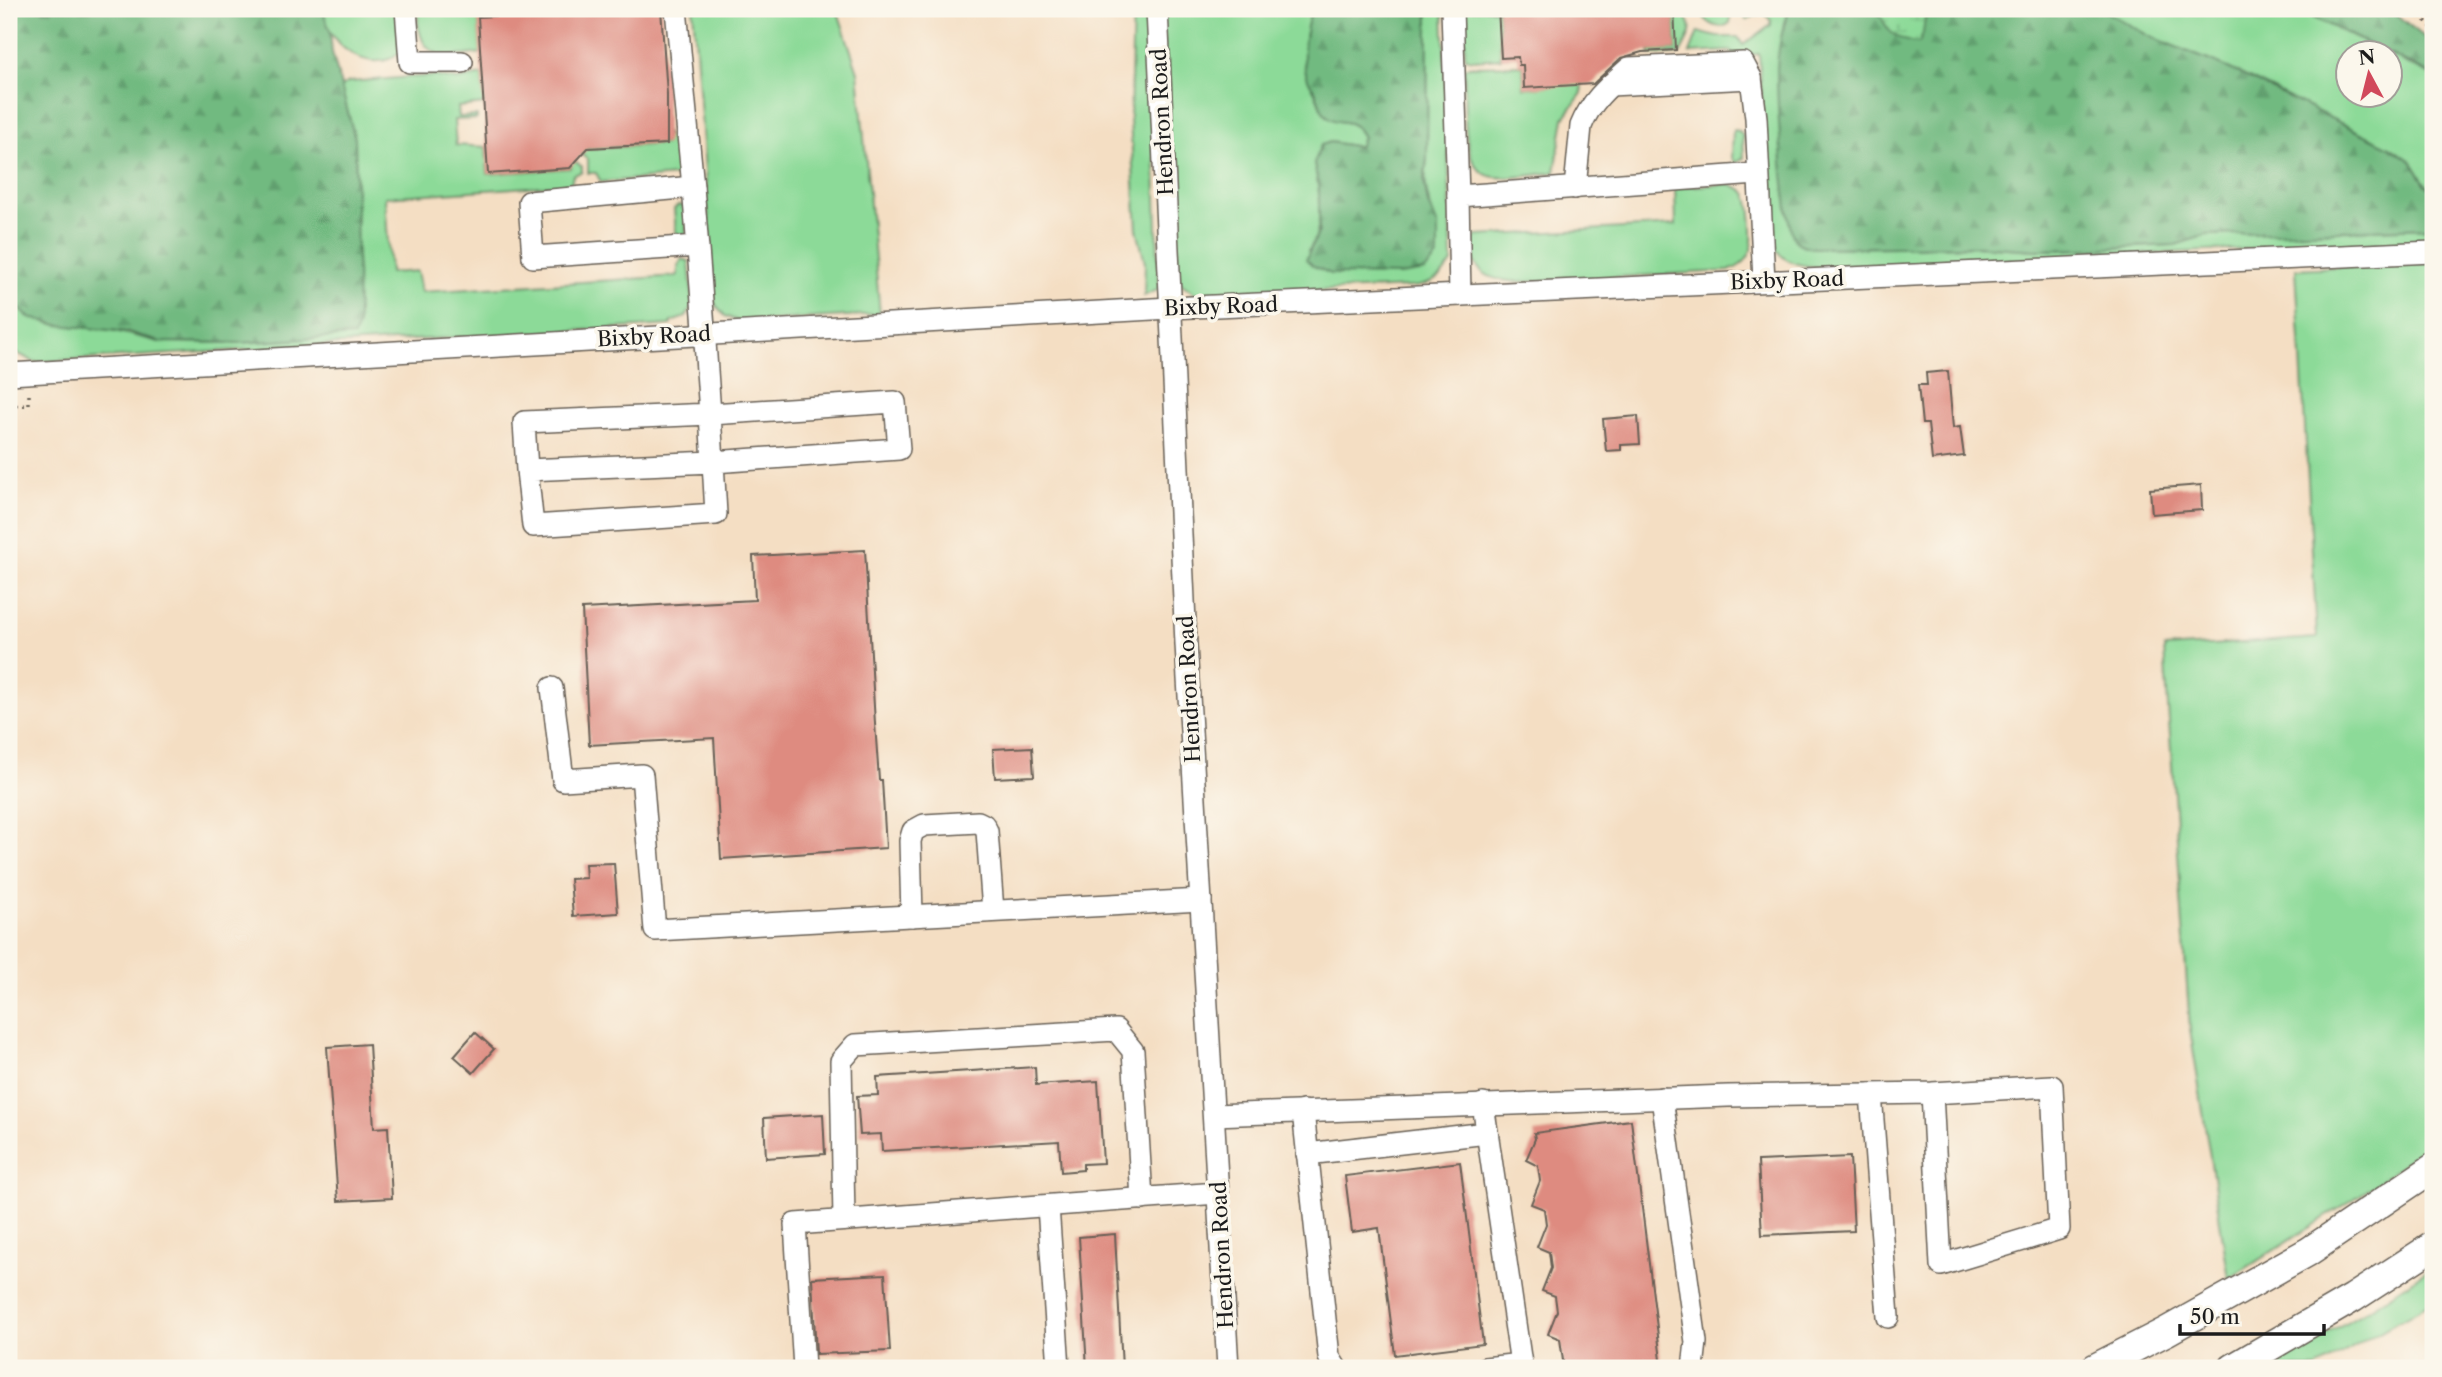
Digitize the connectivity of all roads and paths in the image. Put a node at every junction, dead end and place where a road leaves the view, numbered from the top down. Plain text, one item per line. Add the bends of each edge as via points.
1 (406, 9) edge
2 (676, 9) edge
3 (1157, 9) edge
4 (1452, 9) edge
5 (2408, 9) edge
6 (2433, 29) edge
7 (462, 62) dead end
8 (1757, 174) junction
9 (693, 187) junction
10 (1575, 188) junction
11 (1458, 197) junction
12 (698, 246) junction
13 (2433, 252) edge
14 (1765, 281) junction
15 (1460, 295) junction
16 (1170, 308) junction
17 (705, 334) junction
18 (9, 374) edge
19 (711, 414) junction
20 (713, 462) junction
21 (527, 470) junction
22 (552, 688) dead end
23 (1201, 900) junction
24 (993, 911) junction
25 (912, 916) junction
26 (1932, 1093) junction
27 (1871, 1094) junction
28 (1662, 1098) junction
29 (1483, 1104) junction
30 (1303, 1111) junction
31 (1214, 1115) junction
32 (1487, 1133) junction
33 (1307, 1154) junction
34 (2433, 1168) edge
35 (1218, 1193) junction
36 (1142, 1199) junction
37 (1048, 1206) junction
38 (844, 1220) junction
39 (2433, 1246) edge
40 (1888, 1317) dead end
41 (1521, 1366) edge
42 (804, 1368) edge
43 (1059, 1368) edge
44 (1228, 1368) edge
45 (1336, 1368) edge
46 (1485, 1368) edge
47 (1693, 1368) edge
48 (2095, 1368) edge
49 (2233, 1368) edge

1 - 7 street via 410,62
2 - 9 street
3 - 16 street, Hendron Road
4 - 11 street
5 - 6 path
8 - 10 street
8 - 10 street via 1751,78 1743,63 1629,68 1596,98 1581,126
8 - 14 street
9 - 12 street
9 - 12 street via 529,202 533,257
10 - 11 street
11 - 15 street
12 - 17 street
13 - 14 street, Bixby Road
14 - 15 street, Bixby Road
15 - 16 street, Bixby Road
16 - 17 street, Bixby Road
16 - 23 street, Hendron Road
17 - 18 street, Bixby Road
17 - 19 street
19 - 20 street
19 - 20 street via 895,402 899,449
19 - 21 street via 524,422
20 - 21 street
20 - 21 street via 716,514 533,526
22 - 25 street via 562,780 642,775 655,930
23 - 24 street
23 - 31 street, Hendron Road
24 - 25 street
24 - 25 street via 984,825 924,825 913,831 909,841
26 - 26 street via 2052,1086 2059,1229 1941,1265
26 - 27 street
27 - 28 street
27 - 40 street
28 - 29 street
28 - 47 street via 1696,1342
29 - 30 street
29 - 32 street
30 - 31 street
30 - 33 street
31 - 35 street, Hendron Road
32 - 33 street
32 - 41 street
33 - 45 street via 1329,1357
34 - 48 main road via 2308,1252
35 - 36 street
35 - 44 street, Hendron Road
36 - 37 street
36 - 38 street via 1133,1051 1116,1030 855,1045 841,1061
37 - 38 street
37 - 43 street
38 - 42 street via 794,1224
39 - 49 main road
41 - 46 street

